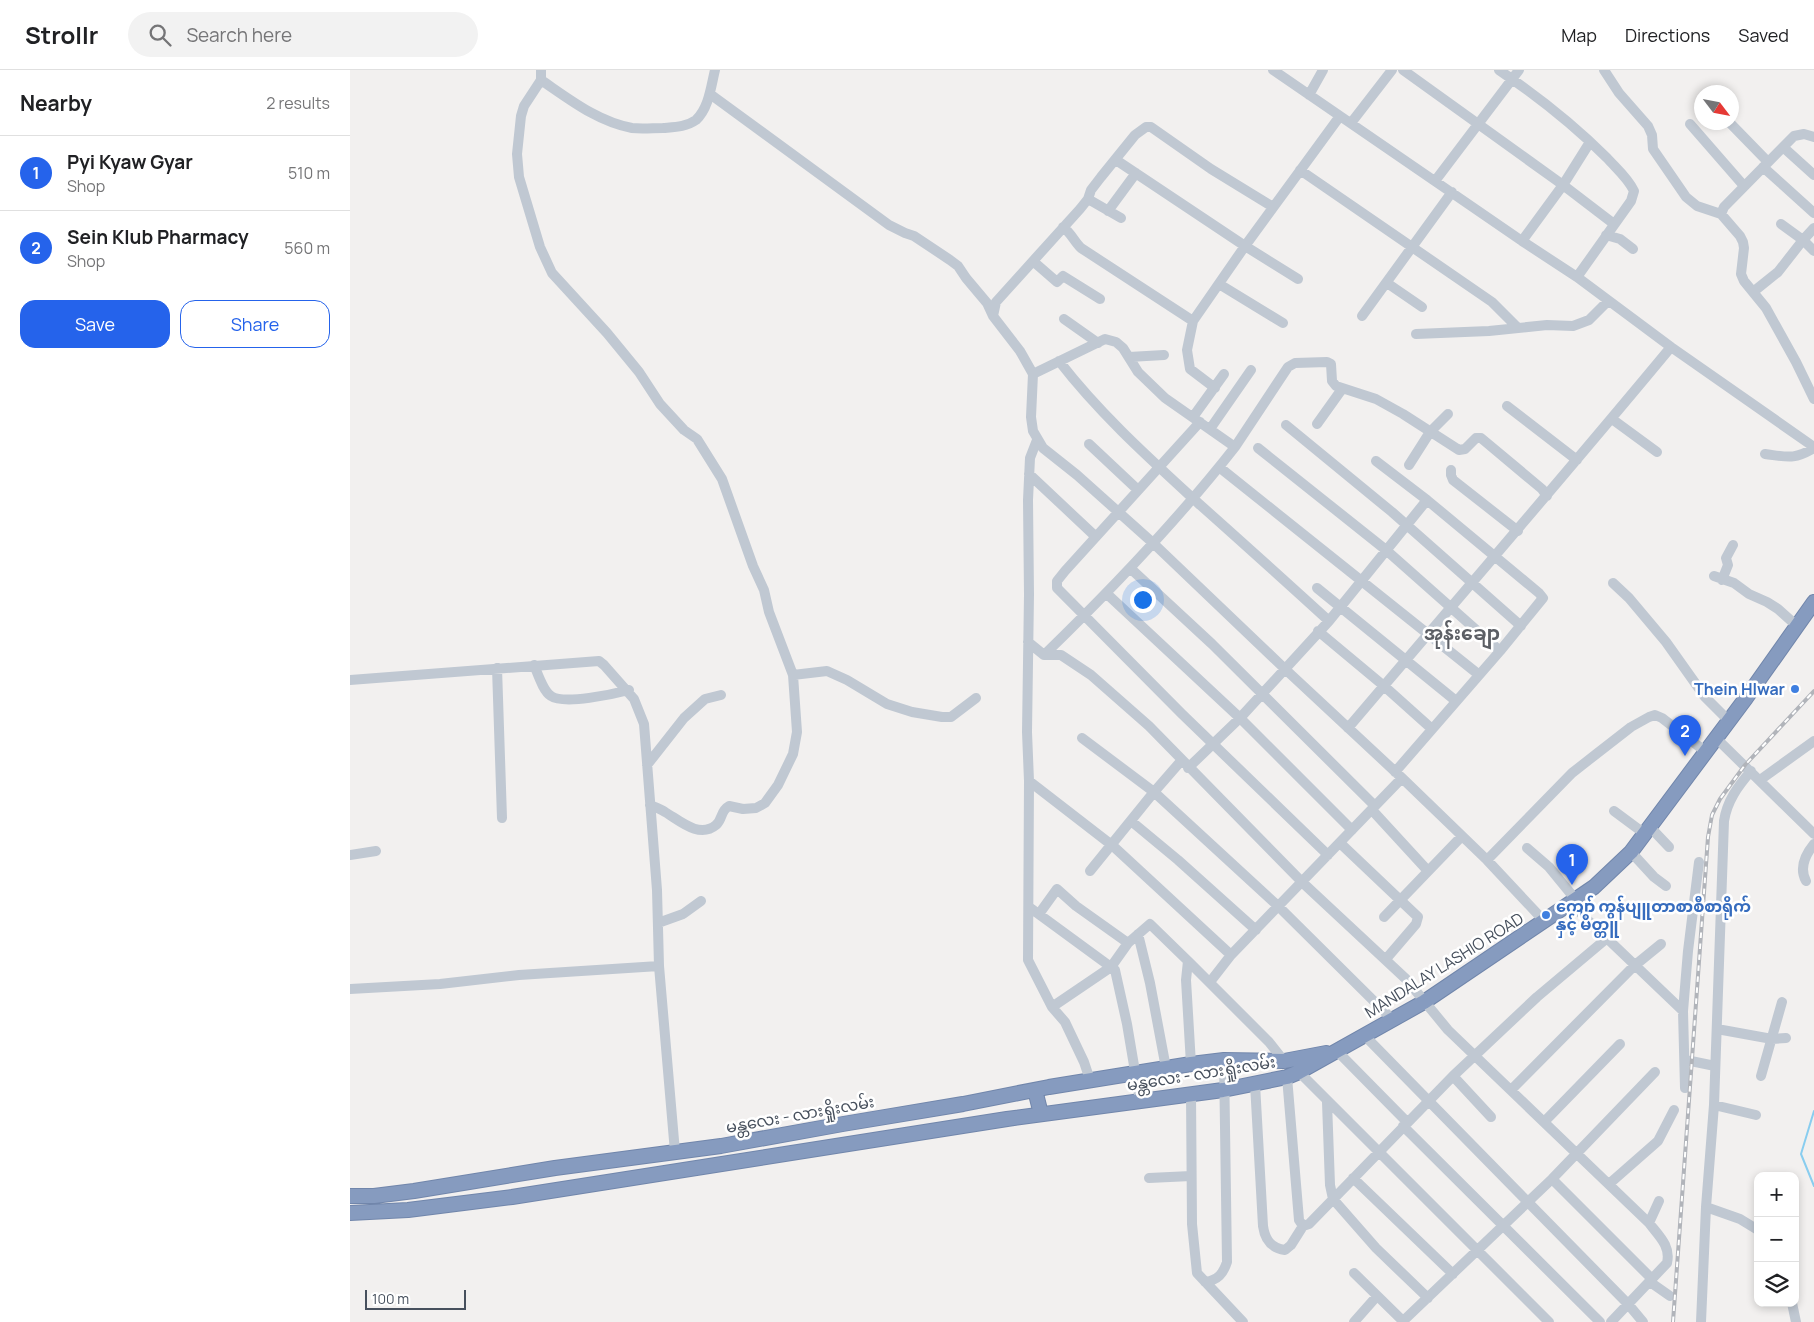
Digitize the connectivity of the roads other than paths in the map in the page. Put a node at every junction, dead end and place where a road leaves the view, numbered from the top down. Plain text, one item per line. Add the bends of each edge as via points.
1 (715, 70) edge
2 (1273, 70) edge
3 (1323, 70) edge
4 (1392, 70) edge
5 (1403, 70) edge
6 (1499, 70) edge
7 (1519, 70) edge
8 (1604, 70) edge
9 (541, 75) edge
10 (1512, 79) junction
11 (710, 94) junction
12 (1309, 95) junction
13 (1340, 116) junction
14 (1351, 123) junction
15 (1690, 124) dead end
16 (1478, 125) junction
17 (1736, 130) edge
18 (1814, 137) edge
19 (1590, 142) junction
20 (1783, 147) junction
21 (1116, 160) junction
22 (1766, 165) junction
23 (1300, 170) junction
24 (1136, 173) junction
25 (1814, 175) edge
26 (1435, 181) junction
27 (1563, 185) junction
28 (1744, 186) junction
29 (1452, 192) junction
30 (1088, 199) junction
31 (1273, 207) junction
32 (1108, 211) junction
33 (1814, 213) edge
34 (1721, 214) junction
35 (1120, 218) dead end
36 (1614, 224) junction
37 (1781, 224) dead end
38 (1063, 227) junction
39 (1814, 228) edge
40 (1606, 235) junction
41 (1803, 240) junction
42 (1522, 241) junction
43 (1245, 246) junction
44 (1412, 247) junction
45 (1633, 249) dead end
46 (1814, 251) edge
47 (1034, 262) junction
48 (1577, 277) junction
49 (1298, 279) dead end
50 (1387, 282) junction
51 (1219, 284) junction
52 (1753, 292) junction
53 (1100, 300) dead end
54 (1608, 300) junction
55 (991, 302) junction
56 (1422, 307) dead end
57 (1362, 316) dead end
58 (1064, 319) dead end
59 (1193, 321) junction
60 (1283, 323) dead end
61 (1518, 328) junction
62 (1416, 334) dead end
63 (1098, 343) junction
64 (1671, 347) junction
65 (1164, 355) dead end
66 (1129, 357) junction
67 (1059, 362) junction
68 (1251, 370) dead end
69 (1033, 374) junction
70 (1224, 374) dead end
71 (1215, 388) junction
72 (1342, 389) junction
73 (1814, 399) edge
74 (1507, 406) dead end
75 (1448, 414) dead end
76 (1612, 418) junction
77 (1196, 419) junction
78 (1317, 424) dead end
79 (1286, 425) dead end
80 (1210, 429) junction
81 (1430, 432) junction
82 (1037, 440) junction
83 (1089, 444) dead end
84 (1235, 446) junction
85 (1814, 447) edge
86 (1258, 448) dead end
87 (1657, 452) dead end
88 (1765, 454) dead end
89 (1577, 460) junction
90 (1376, 461) dead end
91 (1409, 465) dead end
92 (1219, 467) junction
93 (1159, 468) junction
94 (1451, 470) dead end
95 (1029, 474) junction
96 (1138, 490) junction
97 (1547, 496) junction
98 (1193, 498) junction
99 (1427, 500) junction
100 (1117, 512) junction
101 (1407, 525) junction
102 (1518, 531) junction
103 (1095, 536) junction
104 (1153, 543) junction
105 (1733, 545) dead end
106 (1386, 550) junction
107 (1495, 558) junction
108 (1130, 568) junction
109 (1362, 580) junction
110 (1472, 582) junction
111 (1613, 583) dead end
112 (1317, 588) dead end
113 (1106, 594) junction
114 (1814, 602) edge
115 (1340, 607) junction
116 (1450, 608) junction
117 (1084, 616) junction
118 (1329, 621) junction
119 (1521, 626) junction
120 (1797, 626) junction
121 (1318, 631) junction
122 (1428, 634) junction
123 (1028, 642) junction
124 (1500, 651) junction
125 (1044, 654) junction
126 (1406, 661) junction
127 (534, 665) junction
128 (497, 668) junction
129 (1285, 669) junction
130 (1478, 674) junction
131 (793, 675) junction
132 (350, 680) edge
133 (1384, 686) junction
134 (629, 690) junction
135 (1262, 694) junction
136 (721, 695) dead end
137 (976, 698) dead end
138 (1456, 701) junction
139 (1240, 718) junction
140 (1729, 721) junction
141 (1348, 728) junction
142 (1432, 729) junction
143 (1082, 738) dead end
144 (1716, 738) junction
145 (1814, 741) edge
146 (1213, 743) junction
147 (1706, 752) junction
148 (1185, 764) junction
149 (647, 766) junction
150 (1751, 771) junction
151 (1399, 775) junction
152 (1760, 780) junction
153 (1029, 781) junction
154 (1154, 792) junction
155 (650, 806) junction
156 (1374, 808) junction
157 (1614, 812) dead end
158 (502, 818) dead end
159 (1131, 821) junction
160 (1352, 830) junction
161 (1648, 831) junction
162 (1814, 834) edge
163 (1462, 836) junction
164 (1340, 843) junction
165 (1814, 844) edge
166 (1113, 846) junction
167 (1669, 847) dead end
168 (1528, 848) dead end
169 (376, 851) dead end
170 (1631, 852) junction
171 (350, 855) edge
172 (1328, 856) junction
173 (1487, 860) junction
174 (1699, 862) dead end
175 (1090, 871) dead end
176 (1428, 871) junction
177 (1806, 882) dead end
178 (1303, 883) junction
179 (1666, 886) dead end
180 (700, 901) dead end
181 (1400, 901) junction
182 (1574, 902) junction
183 (1028, 907) junction
184 (1279, 907) junction
185 (1039, 914) junction
186 (1384, 918) dead end
187 (1545, 922) junction
188 (658, 923) junction
189 (1256, 930) junction
190 (1138, 934) junction
191 (1606, 939) junction
192 (1128, 943) junction
193 (1661, 944) dead end
194 (1231, 955) junction
195 (1386, 959) junction
196 (1188, 961) junction
197 (659, 966) junction
198 (1634, 966) junction
199 (1110, 967) junction
200 (1210, 982) junction
201 (350, 990) edge
202 (1424, 1002) junction
203 (1782, 1002) dead end
204 (1052, 1007) junction
205 (1683, 1011) junction
206 (1393, 1020) junction
207 (1717, 1030) junction
208 (1365, 1036) junction
209 (1786, 1038) dead end
210 (1772, 1039) junction
211 (1620, 1044) dead end
212 (1335, 1052) junction
213 (1475, 1056) junction
214 (1224, 1060) junction
215 (1686, 1060) junction
216 (1284, 1061) junction
217 (1191, 1064) junction
218 (1715, 1066) junction
219 (1166, 1068) junction
220 (1655, 1072) dead end
221 (1135, 1073) junction
222 (1293, 1075) junction
223 (1453, 1076) junction
224 (1761, 1076) dead end
225 (1090, 1080) junction
226 (1255, 1084) junction
227 (1685, 1088) dead end
228 (1035, 1090) junction
229 (1223, 1090) junction
230 (1511, 1090) junction
231 (1190, 1094) junction
232 (1428, 1100) junction
233 (1140, 1101) junction
234 (1328, 1102) junction
235 (1714, 1104) junction
236 (1674, 1110) dead end
237 (1041, 1114) junction
238 (1756, 1115) dead end
239 (1492, 1117) dead end
240 (1544, 1122) junction
241 (1405, 1124) junction
242 (1379, 1151) junction
243 (675, 1152) junction
244 (1577, 1154) junction
245 (1191, 1176) junction
246 (1149, 1178) dead end
247 (1354, 1178) junction
248 (1552, 1179) junction
249 (1609, 1184) junction
250 (350, 1196) edge
251 (1333, 1199) junction
252 (1660, 1201) dead end
253 (1527, 1202) junction
254 (1706, 1207) junction
255 (350, 1213) edge
256 (1649, 1223) junction
257 (1502, 1225) junction
258 (1302, 1226) junction
259 (1754, 1228) edge
260 (1478, 1250) junction
261 (1354, 1273) dead end
262 (1452, 1274) junction
263 (1651, 1280) junction
264 (1205, 1282) junction
265 (1377, 1296) junction
266 (1670, 1296) dead end
267 (1428, 1298) junction
268 (1628, 1304) junction
269 (1793, 1307) edge
270 (1403, 1321) edge
271 (1243, 1322) edge
272 (1354, 1322) edge
273 (1549, 1322) edge
274 (1600, 1322) edge
275 (1611, 1322) edge
276 (1644, 1322) edge
277 (1701, 1322) edge
278 (1796, 1322) edge

1 - 11 street
2 - 12 street
3 - 12 street
4 - 14 street
5 - 16 street
6 - 10 street
7 - 10 street
8 - 34 street via 1619,94 1648,126 1653,149 1686,197 1697,206
9 - 11 street via 584,110 634,128 681,127 696,120
9 - 131 street via 524,106 517,154 519,177 540,247 552,272 607,333 660,404 697,439 722,479
10 - 16 street
10 - 19 street via 1556,110
11 - 55 street via 889,225 914,236 950,260
12 - 13 street
13 - 14 street
13 - 23 street
14 - 26 street
15 - 28 street
16 - 26 street
16 - 27 street
17 - 22 street
18 - 20 street via 1794,136
19 - 27 street
19 - 36 street via 1630,182 1634,191 1631,201
20 - 22 street
20 - 25 street
21 - 24 street
21 - 30 street
21 - 31 street via 1135,135 1152,127
22 - 28 street
22 - 33 street
23 - 31 street
23 - 44 street
24 - 32 street
24 - 43 street
26 - 29 street
27 - 36 street
27 - 42 street
28 - 34 street via 1724,206
29 - 42 street
29 - 44 street
30 - 32 street
30 - 38 street
31 - 43 street
32 - 35 street
34 - 52 street via 1743,242 1741,274
36 - 40 street
37 - 41 street
38 - 47 street
38 - 59 street via 1081,248
39 - 41 street
40 - 45 street via 1620,239
40 - 48 street
41 - 46 street
41 - 52 street via 1778,272
42 - 48 street
43 - 49 street
43 - 51 street
44 - 50 street
44 - 61 street via 1492,302
47 - 53 street via 1057,282 1063,276
47 - 55 street
48 - 54 street
50 - 56 street
50 - 57 street
51 - 59 street
51 - 60 street
52 - 73 street via 1766,308
54 - 61 street via 1589,320 1573,326
54 - 64 street
55 - 69 street via 993,316
58 - 63 street
59 - 71 street via 1187,350 1190,369
61 - 62 street
63 - 66 street via 1105,340 1116,342
63 - 67 street
64 - 76 street
64 - 85 street
65 - 66 street
66 - 77 street via 1149,384
67 - 69 street
67 - 93 street via 1106,417
68 - 80 street
69 - 82 street via 1031,417
70 - 71 street
71 - 77 street
72 - 78 street
72 - 81 street via 1376,399
72 - 84 street via 1332,381 1331,364 1327,362 1288,366
74 - 89 street
75 - 81 street
76 - 87 street
76 - 89 street
77 - 80 street
77 - 93 street
79 - 101 street
80 - 84 street
81 - 91 street
81 - 97 street via 1459,450 1480,438
82 - 95 street via 1030,458
82 - 100 street
83 - 96 street
84 - 92 street
85 - 88 street via 1799,456
86 - 106 street
89 - 97 street
90 - 99 street
92 - 98 street
92 - 109 street
93 - 96 street
93 - 98 street
94 - 102 street via 1454,480
95 - 103 street
95 - 123 street
96 - 100 street
97 - 102 street
98 - 104 street
98 - 118 street
99 - 101 street
99 - 107 street
100 - 103 street
100 - 104 street
101 - 106 street
101 - 110 street
102 - 107 street
103 - 117 street via 1057,582 1057,588
104 - 108 street
104 - 129 street
105 - 120 street via 1726,558 1728,565 1718,578 1734,583 1778,609
106 - 109 street
106 - 116 street
107 - 110 street
107 - 119 street via 1542,598
108 - 113 street
108 - 135 street
109 - 115 street
109 - 122 street
110 - 116 street
110 - 119 street
111 - 140 street via 1666,642 1705,697
112 - 115 street
113 - 117 street
113 - 139 street
114 - 120 highway, MANDALAY LASHIO ROAD
115 - 118 street
115 - 126 street
116 - 122 street
116 - 124 street
117 - 125 street
117 - 146 street
118 - 121 street
119 - 124 street
120 - 140 highway, MANDALAY LASHIO ROAD
121 - 129 street
121 - 133 street
122 - 126 street
122 - 130 street
123 - 125 street
123 - 153 street
124 - 130 street
125 - 148 street via 1061,655 1091,675 1149,726
126 - 133 street
126 - 138 street
127 - 128 street
127 - 134 street via 599,661
127 - 134 street via 551,696 561,699 604,697
128 - 132 street
128 - 158 street
129 - 135 street
129 - 141 street
130 - 138 street
131 - 137 street via 827,671 887,704 942,717 951,717
131 - 155 street via 796,742 778,785 765,803 756,808 729,806 723,810 716,824 707,830 689,827 665,811
133 - 141 street
133 - 142 street
134 - 149 street via 644,724
135 - 139 street
135 - 156 street
136 - 149 street via 705,699 684,718
138 - 142 street
139 - 146 street
139 - 160 street
140 - 144 highway, MANDALAY LASHIO ROAD
141 - 151 street
142 - 151 street
143 - 154 street
144 - 147 highway, MANDALAY LASHIO ROAD
144 - 150 street
145 - 152 street
146 - 148 street
146 - 172 street
147 - 161 highway, MANDALAY LASHIO ROAD
147 - 173 street via 1662,718 1649,717 1572,773
148 - 154 street
148 - 178 street
149 - 155 street
150 - 152 street
150 - 207 street via 1739,785 1726,810
151 - 156 street
151 - 163 street
152 - 162 street
153 - 166 street
153 - 183 street
154 - 159 street
154 - 184 street
155 - 188 street
156 - 160 street
156 - 176 street
157 - 161 street
159 - 166 street
159 - 189 street
160 - 164 street
161 - 167 street
161 - 170 highway, MANDALAY LASHIO ROAD
163 - 173 street
163 - 176 street
164 - 172 street
164 - 181 street
165 - 177 street via 1804,863
166 - 175 street
166 - 194 street
168 - 182 street via 1549,867
169 - 171 street
170 - 179 street
170 - 182 highway, MANDALAY LASHIO ROAD
172 - 178 street
173 - 187 street
174 - 205 street
176 - 181 street
178 - 184 street
178 - 195 street
180 - 188 street via 683,914
181 - 186 street
181 - 195 street via 1418,917 1416,924
182 - 187 highway, MANDALAY LASHIO ROAD
182 - 191 street
183 - 185 street
183 - 204 street via 1028,960
184 - 189 street
184 - 206 street
185 - 192 street via 1057,889
185 - 199 street
187 - 202 highway, MANDALAY LASHIO ROAD
188 - 197 street
189 - 194 street
190 - 192 street
190 - 196 street via 1150,924
190 - 219 street
191 - 198 street
191 - 213 street
192 - 199 street
193 - 198 street
194 - 200 street
195 - 202 street
196 - 200 street
196 - 217 street via 1186,980
197 - 201 street
197 - 243 street
198 - 205 street
198 - 230 street
199 - 204 street
199 - 221 street via 1115,970
200 - 216 street
202 - 206 highway, MANDALAY LASHIO ROAD
202 - 213 street
203 - 210 street
204 - 225 street via 1064,1022
205 - 215 street
206 - 208 highway, MANDALAY LASHIO ROAD
207 - 210 street
207 - 218 street
208 - 212 highway, MANDALAY LASHIO ROAD
208 - 232 street
209 - 210 street
210 - 224 street
211 - 240 street
212 - 216 highway, မန္တလေး - လားရှိုးလမ်း
212 - 222 highway, မန္တလေး - လားရှိုးလမ်း
212 - 241 street
213 - 223 street
213 - 230 street
214 - 216 highway, မန္တလေး - လားရှိုးလမ်း
214 - 217 highway, မန္တလေး - လားရှိုးလမ်း
214 - 229 street
215 - 218 street
215 - 227 street
217 - 219 highway, မန္တလေး - လားရှိုးလမ်း
218 - 235 street
219 - 221 highway, မန္တလေး - လားရှိုးလမ်း
220 - 244 street
221 - 225 highway, မန္တလေး - လားရှိုးလမ်း
221 - 233 street
222 - 226 highway, မန္တလေး - လားရှိုးလမ်း
222 - 234 street
222 - 258 street via 1298,1220
223 - 232 street
223 - 239 street
225 - 228 highway, မန္တလေး - လားရှိုးလမ်း
226 - 229 highway, မန္တလေး - လားရှိုးလမ်း
226 - 258 street via 1265,1238 1285,1250 1292,1245
228 - 237 highway
228 - 243 highway, မန္တလေး - လားရှိုးလမ်း
229 - 231 highway, မန္တလေး - လားရှိုးလမ်း
229 - 264 street via 1227,1262 1222,1274
230 - 240 street
231 - 233 highway, မန္တလေး - လားရှိုးလမ်း
231 - 245 street
232 - 241 street
232 - 253 street
233 - 237 highway, မန္တလေး - လားရှိုးလမ်း
234 - 242 street
234 - 251 street
235 - 238 street
235 - 254 street
236 - 249 street via 1658,1141
237 - 255 highway, မန္တလေး - လားရှိုးလမ်း via 512,1197 408,1210
240 - 244 street
241 - 242 street
241 - 257 street
242 - 247 street
242 - 260 street
243 - 250 highway, မန္တလေး - လားရှိုးလမ်း via 414,1191
244 - 248 street
244 - 249 street
245 - 246 street
245 - 264 street via 1195,1262
247 - 251 street
247 - 262 street
248 - 253 street
248 - 263 street
249 - 256 street
251 - 258 street via 1309,1224
251 - 267 street via 1376,1248
252 - 256 street
253 - 257 street
253 - 268 street
254 - 259 street
254 - 277 street
256 - 263 street via 1670,1253 1667,1263
257 - 260 street
257 - 274 street
260 - 262 street
260 - 273 street
261 - 265 street
262 - 267 street
263 - 266 street
263 - 268 street
264 - 271 street
265 - 270 street
265 - 272 street
267 - 270 street
268 - 275 street
268 - 276 street
269 - 278 street

